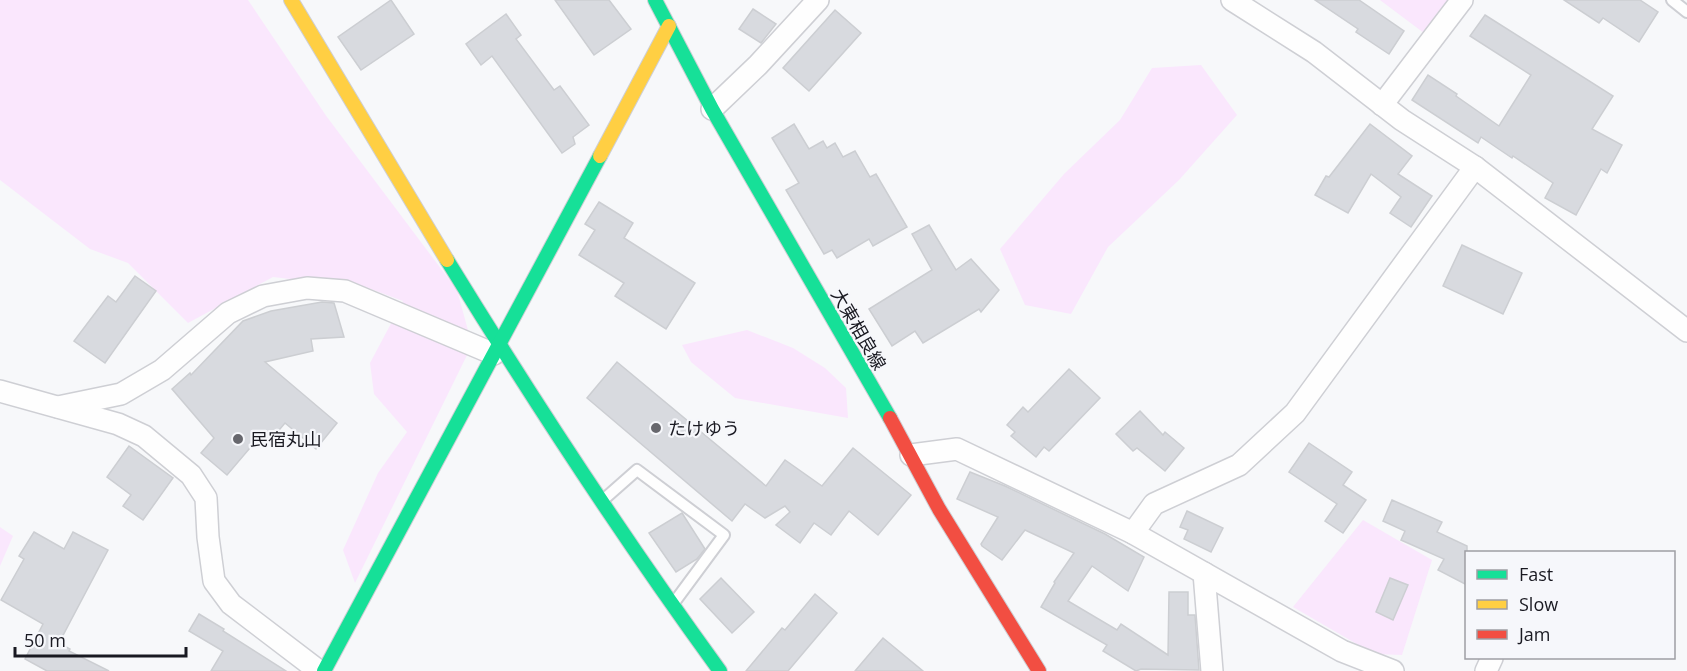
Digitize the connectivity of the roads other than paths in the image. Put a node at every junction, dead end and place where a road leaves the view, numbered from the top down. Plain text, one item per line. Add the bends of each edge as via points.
1 (291, 0) edge
2 (655, 0) edge
3 (818, 0) edge
4 (1233, 0) edge
5 (1462, 0) edge
6 (1672, 0) edge
7 (1687, 12) edge
8 (669, 26) junction
9 (1382, 105) junction
10 (712, 109) junction
11 (1475, 167) junction
12 (1687, 331) edge
13 (497, 349) junction
14 (0, 391) edge
15 (58, 407) junction
16 (911, 455) junction
17 (600, 502) junction
18 (1133, 533) junction
19 (1204, 573) junction
20 (671, 607) junction
21 (319, 671) edge
22 (324, 671) edge
23 (720, 671) edge
24 (1039, 671) edge
25 (1212, 671) edge
26 (1393, 671) edge

1 - 13 street
2 - 8 street, 大東相良線
3 - 10 street
4 - 9 street via 1314,52
5 - 9 street
6 - 7 lane
8 - 10 street, 大東相良線
8 - 13 street
9 - 11 street
10 - 16 street, 大東相良線
11 - 12 street
11 - 18 street via 1295,413 1239,465 1154,504
13 - 15 street via 345,291 307,288 263,296 228,313 162,370 121,393
13 - 17 street
13 - 22 street
14 - 15 street
15 - 21 street via 118,424 144,436 191,476 206,498 214,581 231,604
16 - 18 street via 957,449
16 - 24 street, 大東相良線 via 939,509
17 - 20 street
17 - 20 lane via 637,470 724,535
18 - 19 street
19 - 25 street
19 - 26 street via 1342,651
20 - 23 street

